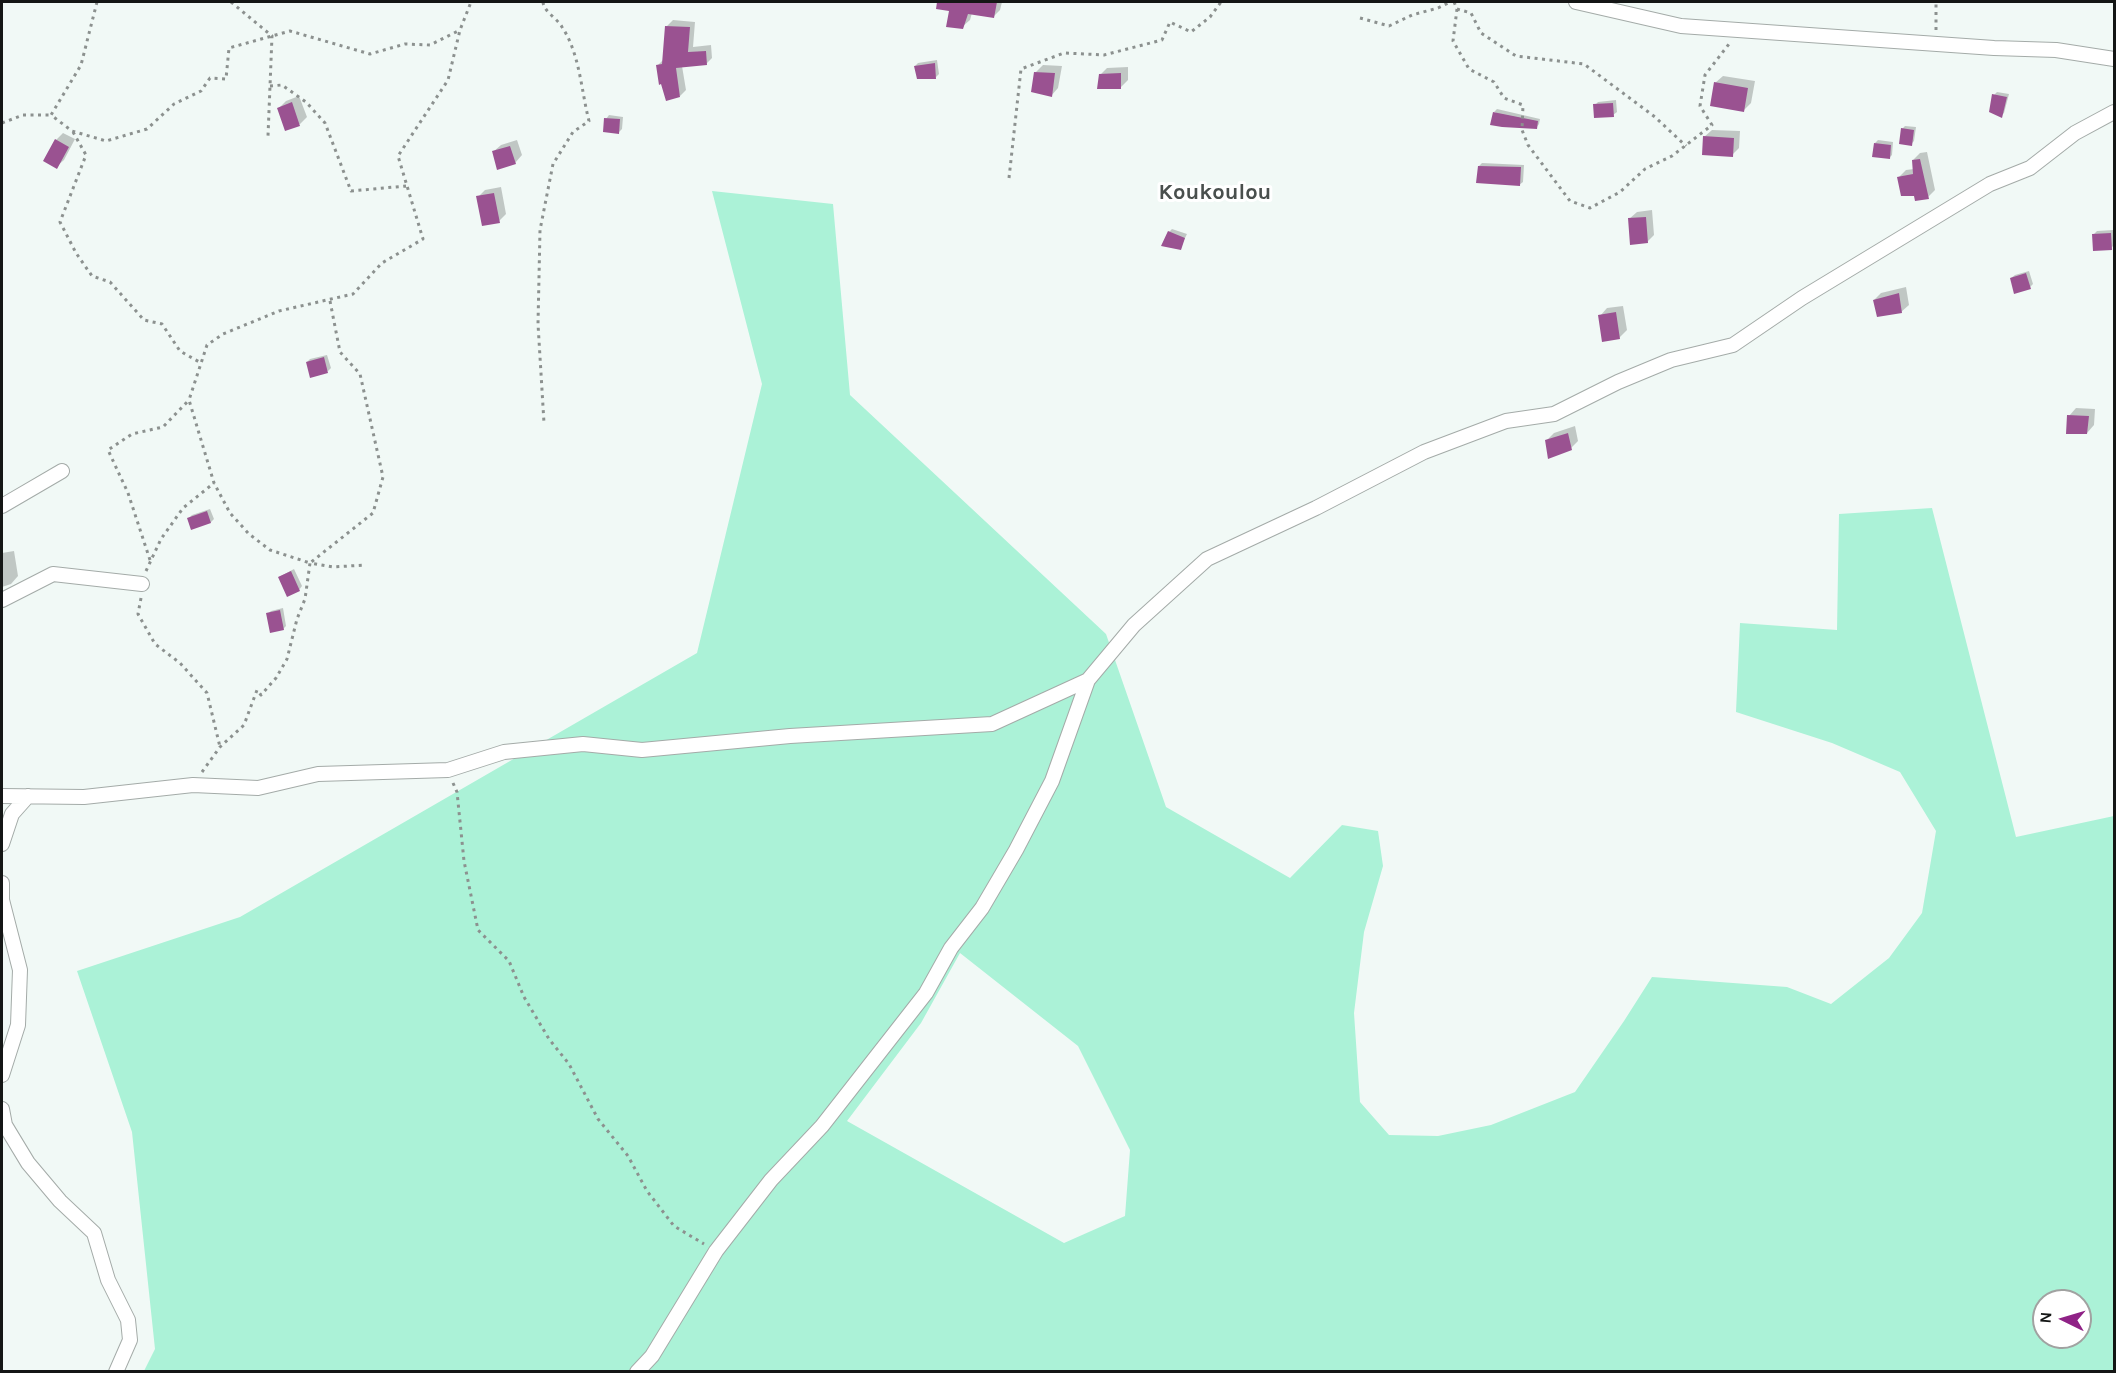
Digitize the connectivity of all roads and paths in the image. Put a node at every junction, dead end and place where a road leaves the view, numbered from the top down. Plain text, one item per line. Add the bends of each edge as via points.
1 (97, 2) edge
2 (231, 2) edge
3 (471, 2) edge
4 (543, 2) edge
5 (1221, 2) edge
6 (1452, 2) edge
7 (1576, 2) edge
8 (1936, 2) edge
9 (1457, 9) junction
10 (1360, 18) dead end
11 (460, 30) junction
12 (1740, 30) junction
13 (272, 36) junction
14 (1935, 44) junction
15 (2115, 60) edge
16 (270, 86) junction
17 (2115, 112) edge
18 (51, 115) junction
19 (2, 123) edge
20 (72, 131) junction
21 (268, 136) dead end
22 (1686, 146) junction
23 (1009, 178) dead end
24 (406, 186) junction
25 (330, 301) junction
26 (201, 363) junction
27 (189, 400) junction
28 (544, 423) dead end
29 (62, 471) dead end
30 (214, 483) junction
31 (2, 506) edge
32 (150, 561) junction
33 (310, 563) junction
34 (365, 565) dead end
35 (142, 584) junction
36 (2, 600) edge
37 (1088, 680) junction
38 (220, 747) junction
39 (448, 770) junction
40 (193, 784) junction
41 (2, 796) edge
42 (28, 796) junction
43 (2, 844) edge
44 (2, 883) edge
45 (2, 1075) edge
46 (2, 1109) edge
47 (716, 1251) junction
48 (116, 1371) edge
49 (637, 1371) edge

1 - 18 path via 81,65
2 - 13 path
3 - 11 path
4 - 28 path via 562,26 574,51 589,121 573,132 553,164 540,230 538,324
5 - 23 path via 1191,33 1170,22 1162,40 1104,55 1064,53 1021,69
6 - 9 path
6 - 10 path via 1389,26
7 - 12 street via 1681,26
8 - 14 path
9 - 22 path via 1471,13 1481,33 1516,56 1584,64 1655,117
9 - 22 path via 1453,41 1469,69 1494,82 1504,98 1523,105 1522,130 1528,146 1570,201 1590,208
11 - 13 path via 430,45 405,44 370,54 290,31
11 - 24 path via 448,80 398,156
12 - 14 street
12 - 22 path via 1705,75 1700,106 1712,124
13 - 16 path
13 - 20 path via 229,48 226,79 210,78 201,91 174,104 147,129 106,141
14 - 15 street via 2056,50
16 - 21 path
16 - 24 path via 282,86 306,102 325,123 351,191
17 - 37 street via 2075,133 2030,168 1990,184 1802,298 1733,345 1671,360 1554,414 1506,421 1425,452 1207,559 1134,625
18 - 19 path via 23,115
18 - 20 path
20 - 26 path via 86,155 60,222 76,253 92,276 110,282 144,320 162,324 180,351
24 - 25 path via 423,239 382,263 353,294
25 - 26 path via 279,311 224,334 207,345
25 - 33 path via 340,352 360,374 383,477 373,513
26 - 27 path
27 - 30 path
27 - 32 path via 163,427 132,434 108,450 128,493
29 - 31 street
30 - 32 path via 183,508
30 - 33 path via 230,513 249,534 270,550
32 - 35 path
33 - 34 path via 333,567
33 - 38 path via 305,599 287,659 261,695 257,690 244,725
35 - 36 street via 53,574
35 - 38 path via 138,614 155,644 180,663 207,693
37 - 39 street via 992,724 642,750 583,744 504,752
37 - 47 street via 1052,781 1016,850 926,993 822,1126 771,1180
38 - 40 path
39 - 40 street via 318,774 258,788
39 - 47 path via 456,792 478,930 509,961 529,1006 647,1191 674,1226
40 - 42 street via 84,797
41 - 42 street
42 - 43 street via 12,814
44 - 45 street via 2,900 20,970 18,1025
46 - 48 street via 5,1125 28,1163 94,1233 108,1280 128,1320 130,1340
47 - 49 street via 652,1356

